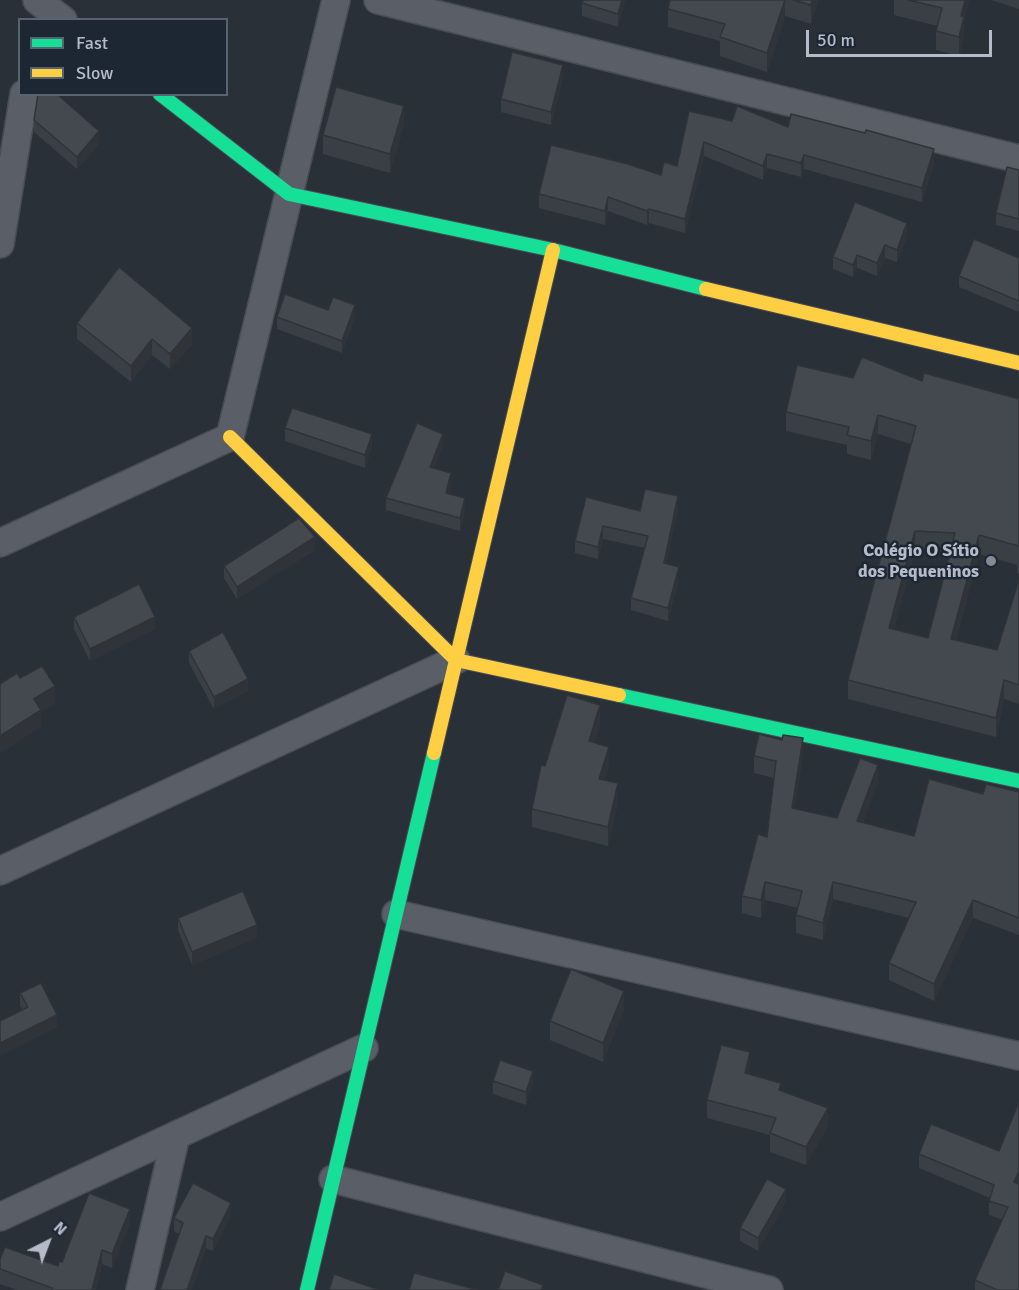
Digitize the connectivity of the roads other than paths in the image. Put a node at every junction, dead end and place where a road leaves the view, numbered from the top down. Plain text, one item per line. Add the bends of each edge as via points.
1 (336, 0) edge
2 (378, 0) edge
3 (38, 7) edge
4 (59, 18) edge
5 (24, 96) edge
6 (163, 96) edge
7 (1019, 159) edge
8 (289, 194) junction
9 (0, 244) edge
10 (553, 250) junction
11 (1019, 363) edge
12 (230, 437) junction
13 (0, 543) edge
14 (456, 660) junction
15 (1019, 781) edge
16 (0, 871) edge
17 (396, 914) junction
18 (364, 1048) junction
19 (1019, 1056) edge
20 (176, 1135) junction
21 (333, 1179) junction
22 (0, 1217) edge
23 (140, 1290) edge
24 (307, 1290) edge
25 (769, 1290) edge

1 - 8 street
2 - 7 street
3 - 4 street
5 - 9 street
6 - 8 street
8 - 10 street
8 - 12 street
10 - 11 street
10 - 14 street
12 - 13 street
12 - 14 street
14 - 15 street
14 - 16 street
14 - 17 street
17 - 18 street
17 - 19 street
18 - 20 street
18 - 21 street
20 - 22 street
20 - 23 street
21 - 24 street
21 - 25 street

